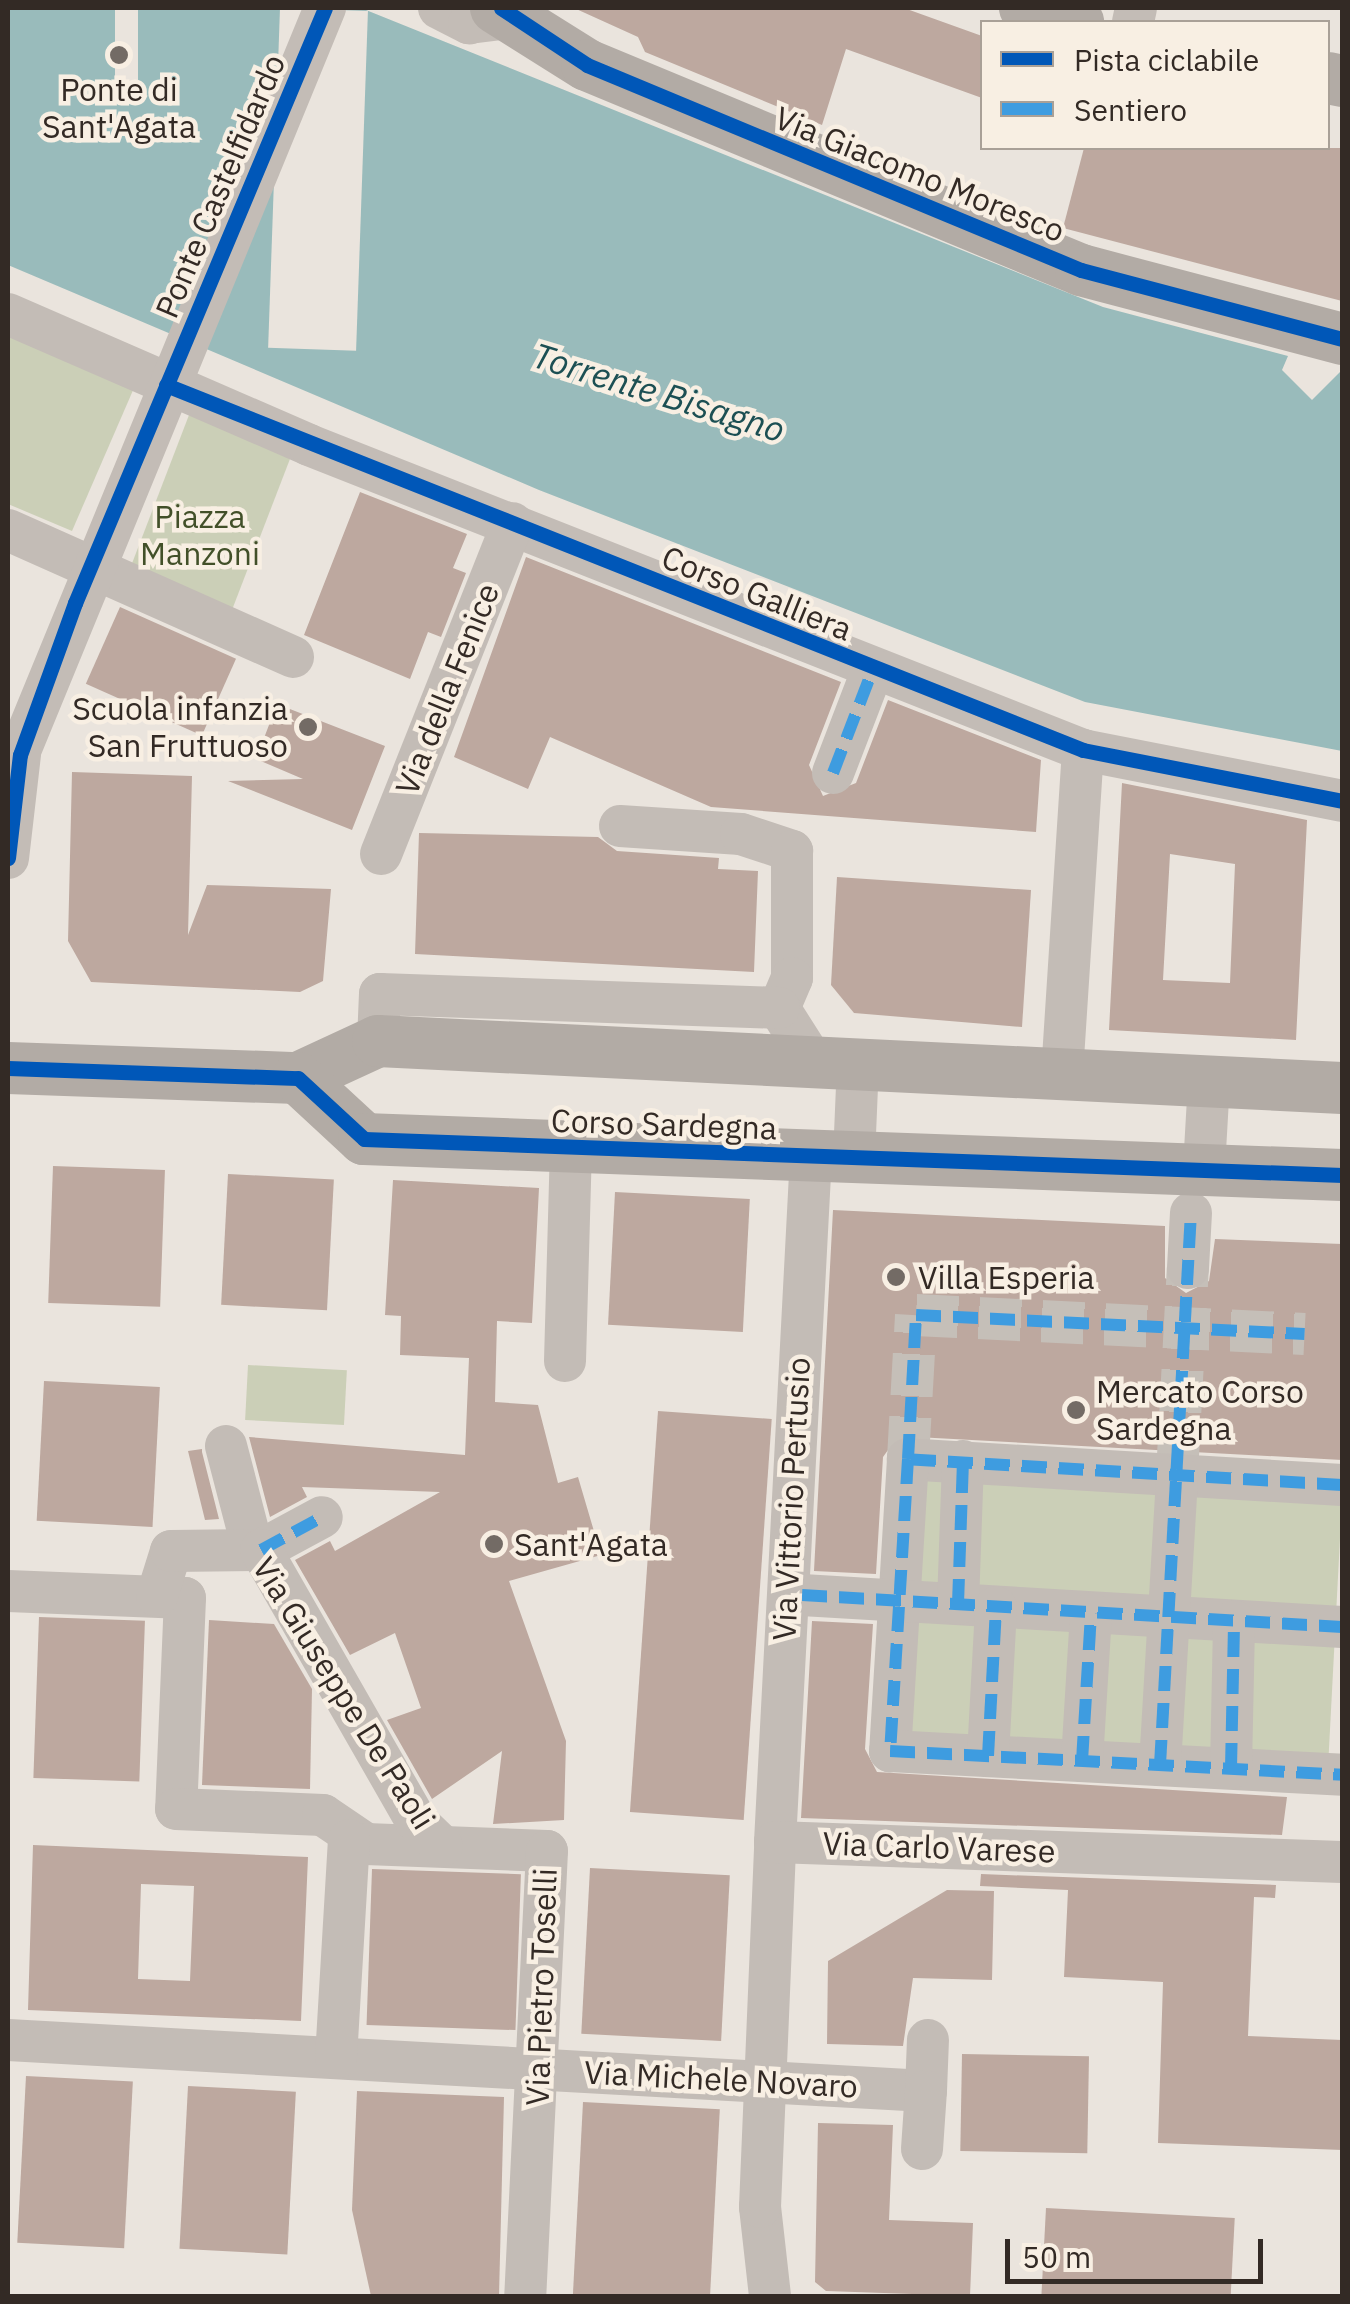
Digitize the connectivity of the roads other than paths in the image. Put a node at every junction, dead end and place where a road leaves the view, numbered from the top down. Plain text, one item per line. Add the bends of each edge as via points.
1 (325, 8) edge
2 (439, 8) edge
3 (1026, 8) edge
4 (502, 11) edge
5 (1071, 20) edge
6 (8, 314) edge
7 (1342, 339) edge
8 (166, 385) junction
9 (513, 523) junction
10 (8, 530) edge
11 (92, 567) junction
12 (292, 657) dead end
13 (873, 669) junction
14 (1082, 750) junction
15 (14, 768) edge
16 (832, 773) dead end
17 (1342, 801) edge
18 (620, 826) dead end
19 (381, 854) dead end
20 (8, 858) edge
21 (779, 1008) junction
22 (378, 1041) junction
23 (835, 1061) junction
24 (8, 1068) edge
25 (1062, 1074) junction
26 (298, 1078) junction
27 (1209, 1080) junction
28 (1342, 1088) edge
29 (570, 1149) junction
30 (832, 1157) junction
31 (1342, 1174) edge
32 (1198, 1191) junction
33 (1188, 1268) tunnel mouth
34 (565, 1361) dead end
35 (226, 1446) dead end
36 (963, 1462) junction
37 (1176, 1474) junction
38 (1342, 1485) edge
39 (322, 1517) dead end
40 (256, 1548) junction
41 (8, 1591) edge
42 (802, 1595) dead end
43 (157, 1596) junction
44 (899, 1600) junction
45 (977, 1605) junction
46 (1091, 1613) junction
47 (1168, 1617) junction
48 (1234, 1621) junction
49 (1342, 1627) edge
50 (988, 1756) junction
51 (1082, 1761) junction
52 (1160, 1765) junction
53 (1231, 1768) junction
54 (1342, 1775) edge
55 (336, 1828) junction
56 (775, 1842) junction
57 (442, 1846) junction
58 (1342, 1862) edge
59 (8, 2040) edge
60 (928, 2040) dead end
61 (336, 2058) junction
62 (539, 2068) junction
63 (766, 2082) junction
64 (926, 2091) junction
65 (922, 2150) dead end
66 (525, 2296) edge
67 (770, 2296) edge

1 - 8 street, Ponte Castelfidardo
2 - 4 street via 468,23
3 - 5 main road
4 - 7 main road, Via Giacomo Moresco via 586,65 1081,270
6 - 8 street, Corso Galliera
8 - 9 street, Corso Galliera
8 - 11 street
9 - 13 street, Corso Galliera
9 - 19 street, Via della Fenice
10 - 11 street
11 - 12 street
11 - 15 street
13 - 14 street, Corso Galliera
13 - 16 street
14 - 17 street, Corso Galliera
14 - 25 street
15 - 20 street
18 - 21 street via 741,834 792,851 792,978
21 - 22 street via 380,994
21 - 23 street
22 - 23 main road
22 - 26 main road
23 - 25 main road
23 - 30 street
24 - 26 main road
25 - 27 main road
26 - 29 main road, Corso Sardegna via 364,1139
27 - 28 main road
27 - 32 street
29 - 30 main road, Corso Sardegna
29 - 34 street
30 - 32 main road, Corso Sardegna
30 - 56 street, Via Vittorio Pertusio
31 - 32 main road, Corso Sardegna
32 - 33 street
35 - 40 street
36 - 37 street
36 - 44 street via 908,1458
36 - 45 street
37 - 38 street
37 - 47 street
39 - 40 street
40 - 43 street, Via Giuseppe De Paoli via 171,1551
40 - 57 street, Via Giuseppe De Paoli via 416,1821
41 - 43 street
42 - 44 street
43 - 55 street via 185,1598 176,1809
44 - 45 street
44 - 50 street via 890,1750
45 - 46 street
45 - 50 street
46 - 47 street
46 - 51 street
47 - 48 street
47 - 52 street
48 - 49 street
48 - 53 street
50 - 51 street
51 - 52 street
52 - 53 street
53 - 54 street
55 - 57 street, Via Pietro Toselli
55 - 61 street
56 - 58 street, Via Carlo Varese
56 - 63 street, Via Carlo Varese
57 - 62 street, Via Pietro Toselli via 547,1850
59 - 61 street, Via Michele Novaro
60 - 64 street
61 - 62 street, Via Michele Novaro
62 - 63 street, Via Michele Novaro
62 - 66 street, Via Pietro Toselli
63 - 64 street, Via Michele Novaro
63 - 67 street, Via Carlo Varese via 760,2207
64 - 65 street

